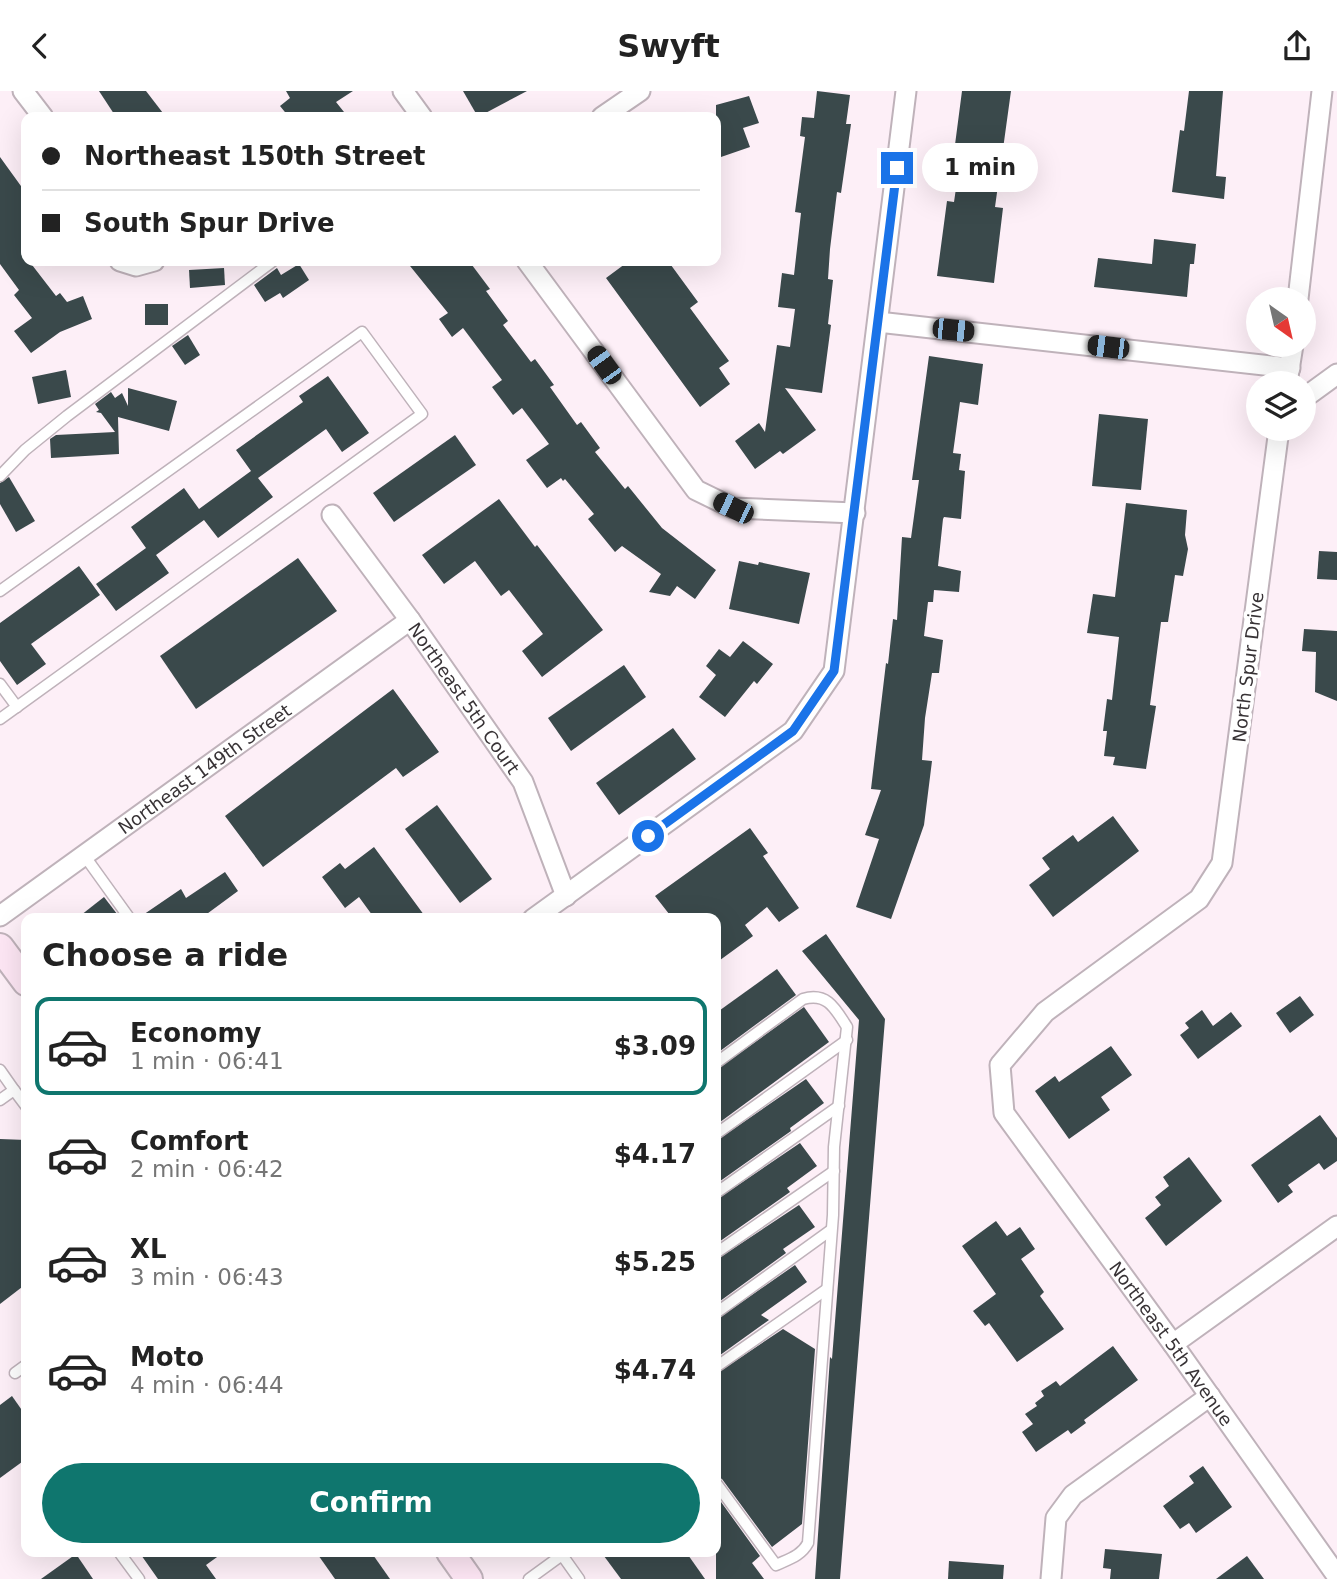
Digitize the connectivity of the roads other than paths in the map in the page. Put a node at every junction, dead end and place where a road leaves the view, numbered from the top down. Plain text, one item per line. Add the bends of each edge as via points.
1 (23, 91) edge
2 (403, 91) edge
3 (640, 91) edge
4 (906, 91) edge
5 (1322, 91) edge
6 (39, 112) edge
7 (418, 112) edge
8 (609, 112) edge
9 (266, 266) edge
10 (531, 266) edge
11 (1299, 287) edge
12 (878, 322) junction
13 (1251, 371) edge
14 (1337, 374) edge
15 (1316, 389) edge
16 (1277, 441) edge
17 (0, 476) edge
18 (855, 513) junction
19 (332, 515) dead end
20 (0, 591) edge
21 (410, 620) junction
22 (0, 684) edge
23 (17, 707) junction
24 (0, 719) edge
25 (84, 855) junction
26 (566, 896) junction
27 (126, 913) edge
28 (542, 913) edge
29 (0, 916) edge
30 (0, 947) edge
31 (21, 975) edge
32 (847, 1039) junction
33 (721, 1059) edge
34 (0, 1070) edge
35 (14, 1090) junction
36 (21, 1099) edge
37 (0, 1100) edge
38 (839, 1106) junction
39 (1004, 1113) joint
40 (721, 1130) edge
41 (834, 1171) junction
42 (721, 1189) edge
43 (1337, 1226) edge
44 (831, 1230) junction
45 (721, 1250) edge
46 (827, 1289) junction
47 (721, 1309) edge
48 (1173, 1344) junction
49 (721, 1363) edge
50 (21, 1369) edge
51 (15, 1373) dead end
52 (1210, 1396) junction
53 (721, 1490) edge
54 (123, 1557) edge
55 (455, 1557) edge
56 (559, 1557) edge
57 (563, 1557) edge
58 (1337, 1576) edge
59 (139, 1579) edge
60 (470, 1579) edge
61 (529, 1579) edge
62 (579, 1579) edge
63 (1051, 1579) edge

1 - 6 street
2 - 7 street
3 - 8 street
4 - 12 street
5 - 11 street
9 - 17 lane via 67,416
10 - 18 street via 696,489 733,508
12 - 13 street
12 - 18 street
14 - 15 street
16 - 39 street, North Spur Drive via 1222,863 1199,899 1045,1012 1000,1065
18 - 26 street via 834,671 793,731
19 - 21 street, Northeast 5th Court
20 - 23 lane via 362,333 422,414
21 - 25 street, Northeast 149th Street
21 - 26 street, Northeast 5th Court via 523,782
22 - 23 lane
23 - 24 lane
25 - 27 lane
25 - 29 street, Northeast 149th Street
26 - 28 street
30 - 31 main road
32 - 33 lane via 847,1027 839,1015 826,1000 815,996 803,999
32 - 38 lane
32 - 40 lane
34 - 35 lane
35 - 36 lane
35 - 37 lane
38 - 41 lane
38 - 42 lane
39 - 48 street, Northeast 5th Avenue
41 - 44 lane
41 - 45 lane
43 - 48 street
44 - 46 lane
44 - 47 lane
46 - 49 lane
46 - 53 lane via 805,1549 776,1565
48 - 52 street, Northeast 5th Avenue
50 - 51 lane
52 - 58 street, Northeast 5th Avenue
52 - 63 street via 1073,1495 1056,1518
54 - 59 lane
55 - 60 main road
56 - 61 lane
57 - 62 lane

